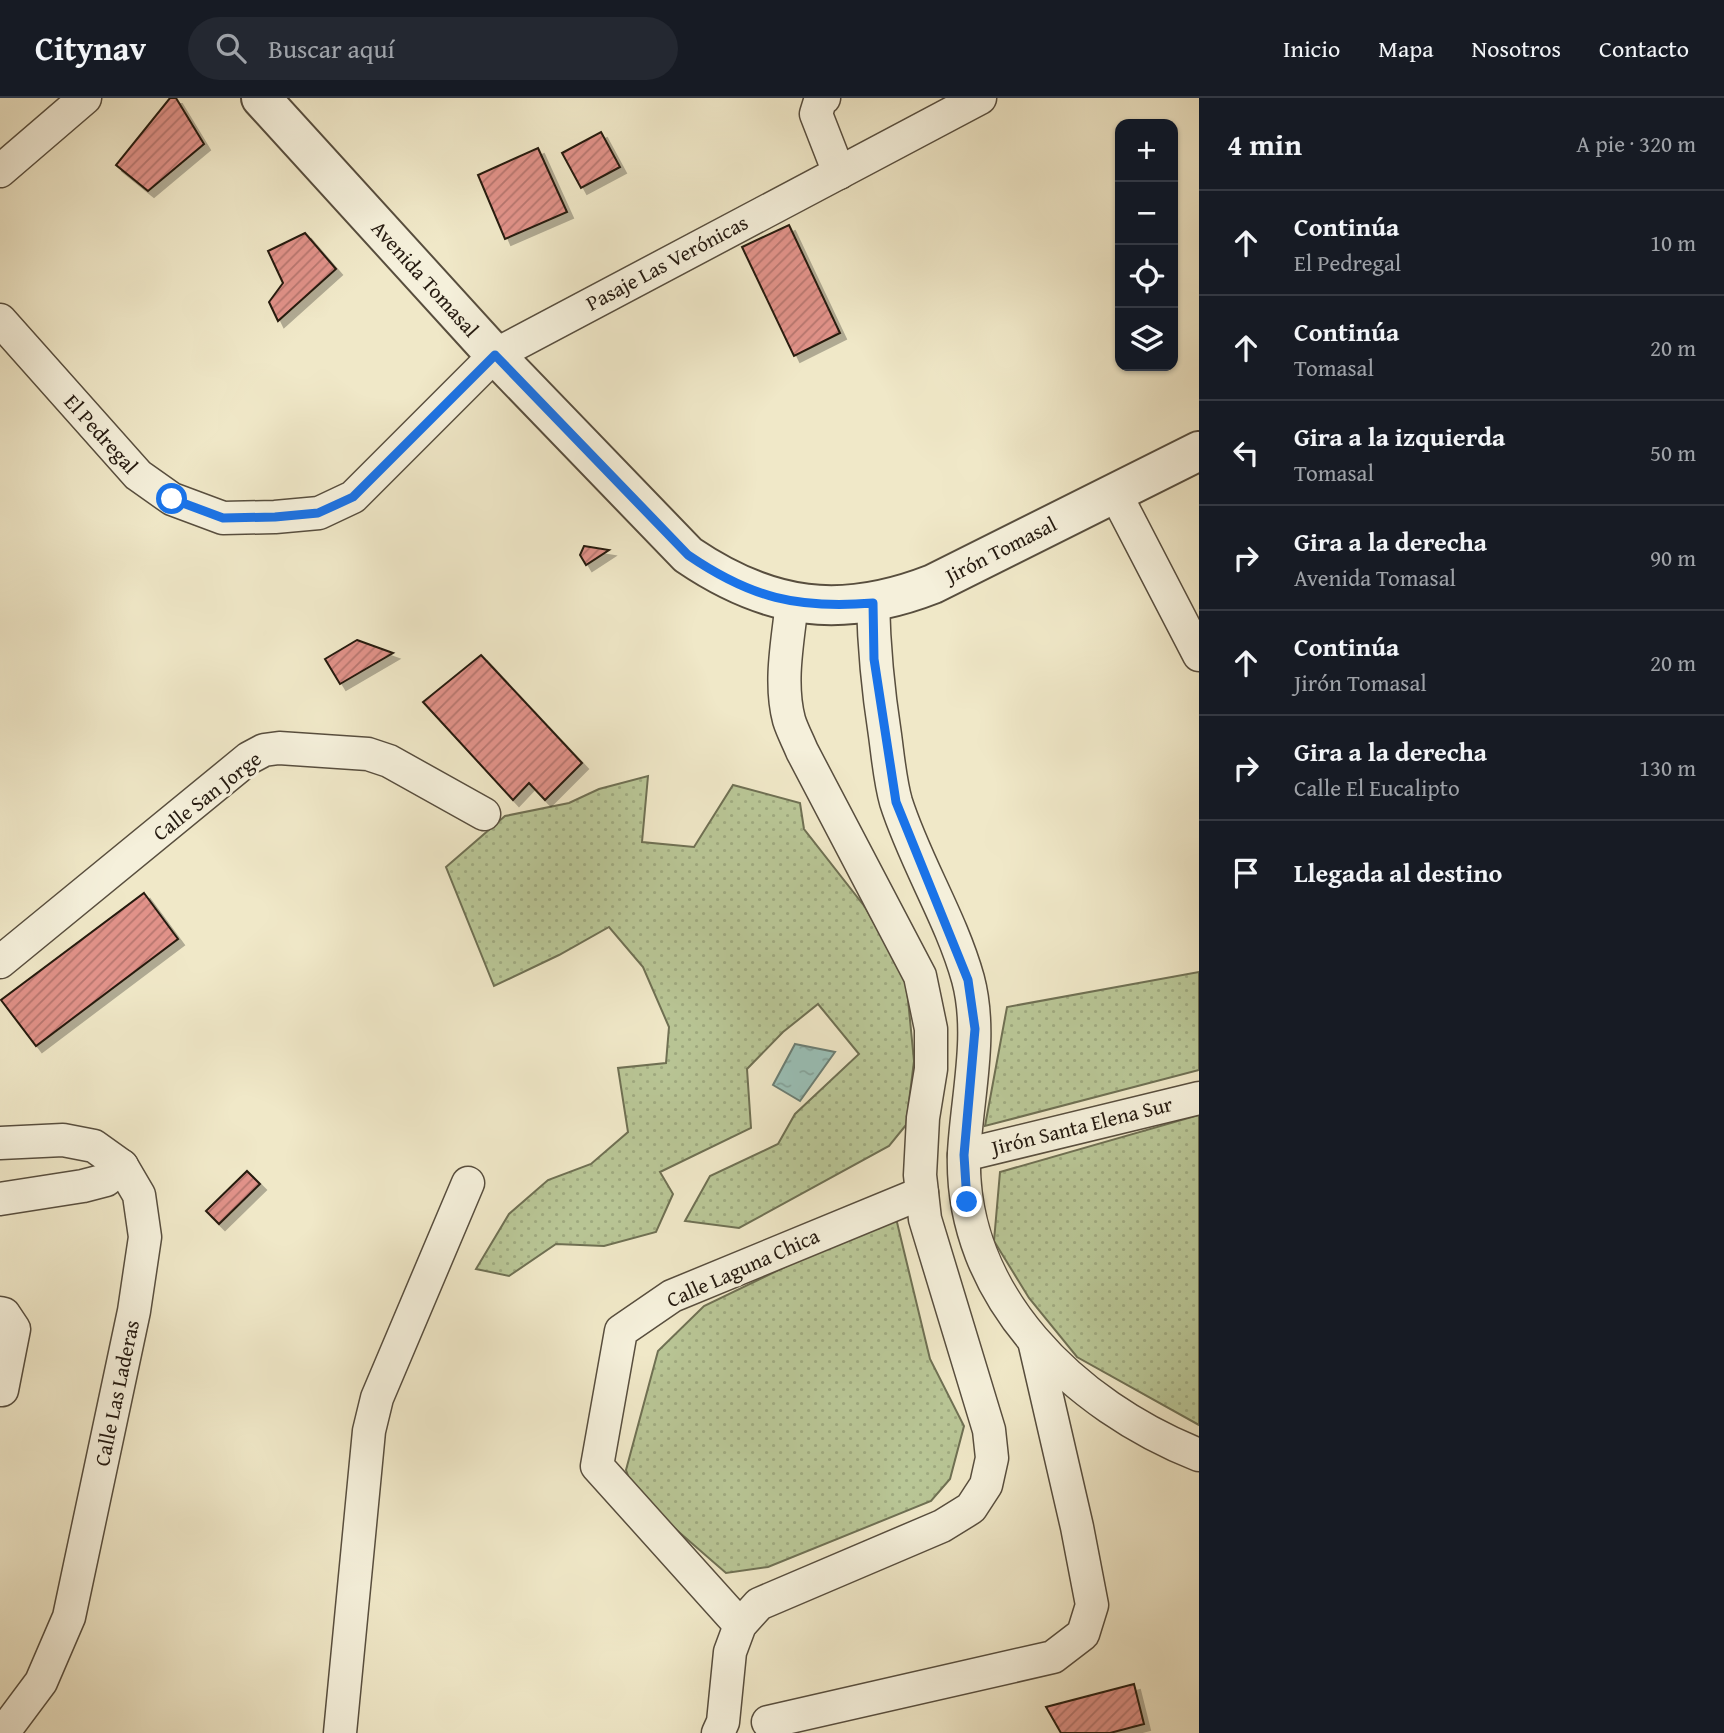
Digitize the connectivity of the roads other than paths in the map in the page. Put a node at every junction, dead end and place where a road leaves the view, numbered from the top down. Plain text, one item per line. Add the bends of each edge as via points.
1 (85, 98) edge
2 (261, 98) edge
3 (824, 98) edge
4 (980, 98) edge
5 (0, 171) edge
6 (839, 173) junction
7 (0, 320) edge
8 (495, 355) junction
9 (1199, 451) edge
10 (1115, 493) junction
11 (223, 518) joint
12 (792, 602) junction
13 (873, 603) junction
14 (1199, 655) edge
15 (484, 814) dead end
16 (0, 962) edge
17 (1199, 1098) edge
18 (0, 1143) edge
19 (964, 1155) junction
20 (122, 1166) junction
21 (468, 1183) dead end
22 (922, 1193) junction
23 (0, 1199) edge
24 (0, 1313) edge
25 (1035, 1345) junction
26 (2, 1390) dead end
27 (1199, 1454) edge
28 (740, 1625) junction
29 (768, 1723) dead end
30 (3, 1733) edge
31 (340, 1733) edge
32 (718, 1733) edge

1 - 5 street
2 - 8 street, Avenida Tomasal
3 - 6 street via 816,114
4 - 6 street, Pasaje Las Verónicas
6 - 8 street, Pasaje Las Verónicas
7 - 11 street, El Pedregal via 138,475 172,499
8 - 11 street, Pasaje Las Verónicas via 353,497 318,513
8 - 12 street, Avenida Tomasal via 688,555 751,591
9 - 10 street, Jirón Tomasal
10 - 13 street, Jirón Tomasal via 933,584
10 - 14 street
12 - 13 street, Jirón Tomasal via 832,606
12 - 22 street via 785,667 789,721 906,947 927,1002 931,1069 923,1118
13 - 19 street via 874,659 896,802 968,980 975,1029
15 - 16 street, Calle San Jorge via 368,754 264,750
17 - 19 street, Jirón Santa Elena Sur
18 - 20 street, Calle Las Laderas via 74,1142 94,1146
19 - 25 street via 967,1202 983,1258
20 - 23 street via 106,1180
20 - 30 street, Calle Las Laderas via 139,1195 145,1237 134,1311 69,1617 41,1682
21 - 31 street via 377,1398 369,1431
22 - 28 street via 925,1219 989,1430 992,1458 986,1485 971,1508 942,1527 759,1604
22 - 28 street, Calle Laguna Chica via 672,1296 621,1331 597,1466
24 - 26 street via 14,1329
25 - 27 street via 1085,1391 1133,1424
25 - 29 street via 1091,1605 1083,1634 1053,1657
28 - 32 street via 730,1652

